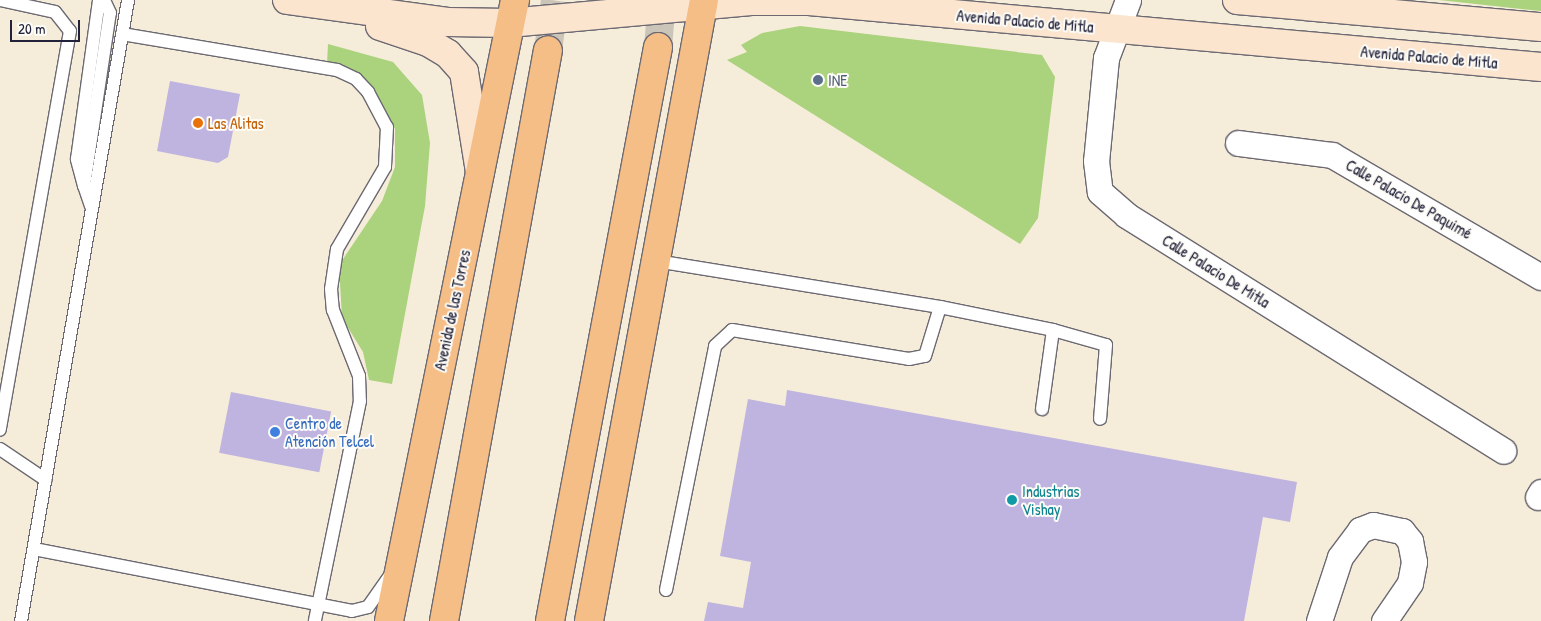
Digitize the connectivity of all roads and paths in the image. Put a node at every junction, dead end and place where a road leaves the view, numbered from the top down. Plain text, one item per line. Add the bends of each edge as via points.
1 (0, 0) edge
2 (99, 0) edge
3 (104, 0) edge
4 (128, 0) edge
5 (287, 0) edge
6 (1128, 0) edge
7 (1236, 0) edge
8 (704, 3) edge
9 (322, 6) junction
10 (512, 11) edge
11 (1541, 27) edge
12 (1114, 29) junction
13 (122, 34) junction
14 (658, 47) tunnel mouth
15 (548, 50) tunnel mouth
16 (1541, 67) edge
17 (1238, 143) dead end
18 (481, 180) junction
19 (84, 186) junction
20 (91, 207) junction
21 (656, 261) junction
22 (1541, 277) edge
23 (940, 307) junction
24 (1053, 330) junction
25 (1042, 408) dead end
26 (1100, 418) dead end
27 (0, 430) edge
28 (0, 449) edge
29 (1503, 451) dead end
30 (46, 480) junction
31 (34, 550) junction
32 (402, 560) junction
33 (666, 590) dead end
34 (318, 607) junction
35 (21, 621) edge
36 (315, 621) edge
37 (389, 621) edge
38 (444, 621) edge
39 (550, 621) edge
40 (590, 621) edge
41 (1319, 621) edge
42 (1384, 621) edge

1 - 27 lane via 56,12 70,31
2 - 19 lane via 77,159
3 - 19 lane via 110,13
4 - 13 lane
5 - 9 main road
6 - 12 street, Calle Palacio De Mitla
7 - 11 main road
8 - 10 main road, Avenida Palacio de Mitla
8 - 12 main road, Avenida Palacio de Mitla via 809,1
8 - 21 main road
9 - 10 main road via 448,22
9 - 18 main road via 428,42 448,54 464,72
10 - 18 main road, Avenida de las Torres
12 - 16 main road, Avenida Palacio de Mitla
12 - 29 street, Calle Palacio De Mitla via 1106,58 1096,161 1098,185 1108,202
13 - 20 lane
13 - 34 lane via 337,70 356,79 379,108 387,139 382,177 337,249 331,289 333,310 359,376 360,401
14 - 39 main road
15 - 38 main road
17 - 22 street, Calle Palacio De Paquimé via 1303,149 1339,158
18 - 32 main road, Avenida de las Torres
19 - 20 lane
20 - 30 lane
21 - 23 lane
21 - 40 main road
23 - 24 lane
23 - 33 lane via 929,347 919,360 745,329 724,334 715,346
24 - 25 lane
24 - 26 lane via 1106,345
28 - 30 lane
30 - 31 lane
31 - 34 lane
31 - 35 lane
32 - 34 lane via 368,607 352,611
32 - 37 main road, Avenida de las Torres
34 - 36 lane
41 - 42 street via 1340,557 1360,530 1373,525 1402,531 1410,541 1414,562 1410,583

